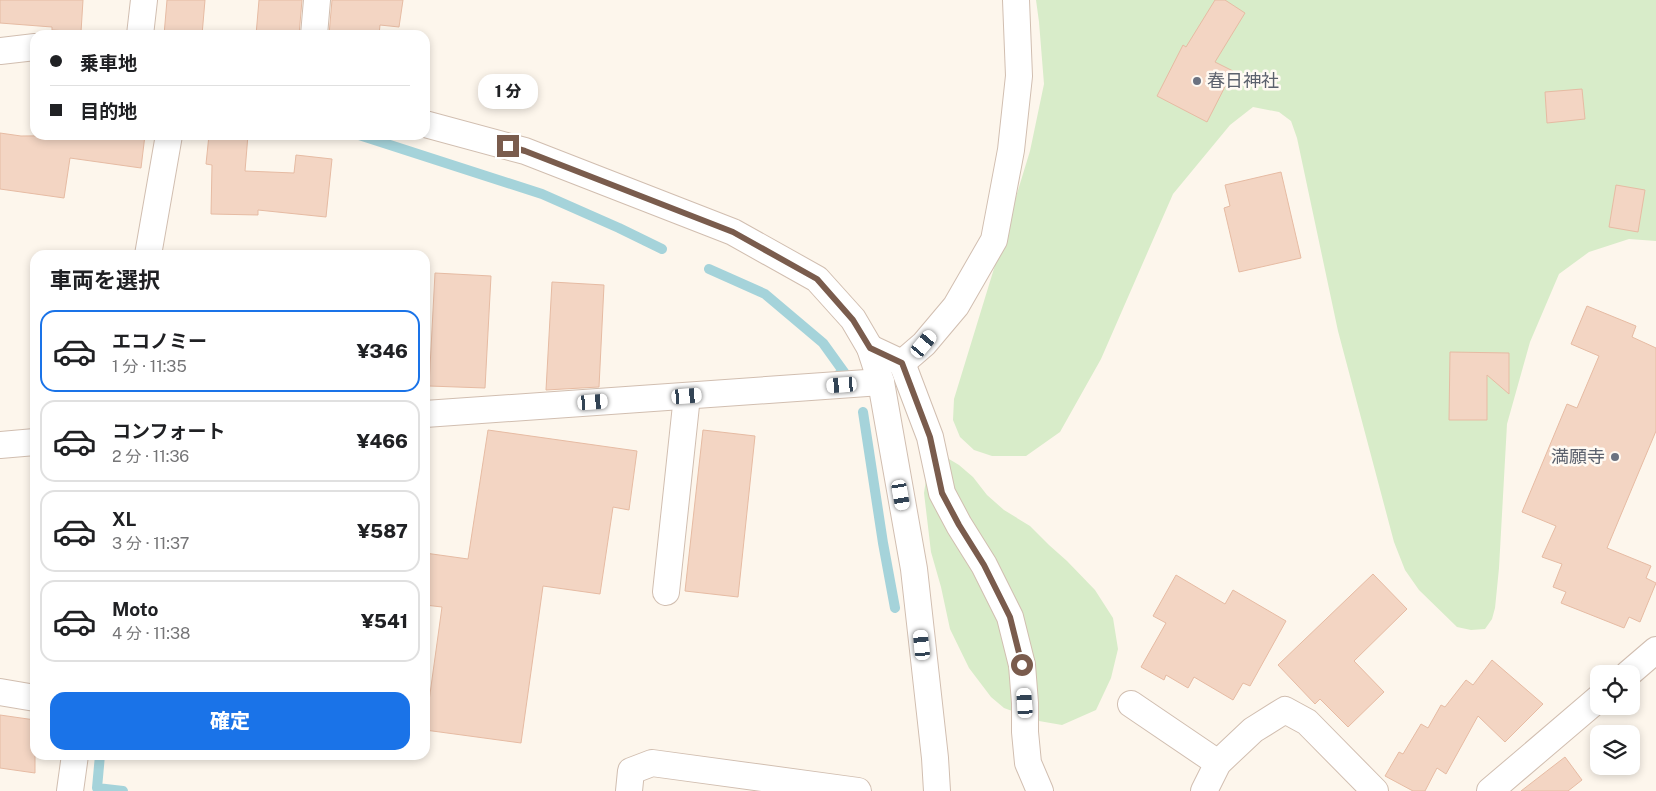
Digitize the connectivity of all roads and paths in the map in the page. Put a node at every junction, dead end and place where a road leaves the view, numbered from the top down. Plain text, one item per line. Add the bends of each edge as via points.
1 (144, 0) edge
2 (317, 0) edge
3 (1016, 0) edge
4 (141, 30) edge
5 (314, 30) edge
6 (30, 48) edge
7 (0, 51) edge
8 (430, 125) edge
9 (168, 140) edge
10 (149, 250) edge
11 (870, 348) junction
12 (902, 363) junction
13 (881, 382) junction
14 (687, 396) junction
15 (430, 414) edge
16 (30, 442) edge
17 (0, 445) edge
18 (666, 592) dead end
19 (1656, 650) edge
20 (1638, 665) edge
21 (0, 692) edge
22 (30, 697) edge
23 (1131, 704) dead end
24 (1590, 706) edge
25 (74, 760) edge
26 (1218, 763) junction
27 (70, 791) edge
28 (629, 791) edge
29 (858, 791) edge
30 (937, 791) edge
31 (1040, 791) edge
32 (1204, 791) edge
33 (1375, 791) edge
34 (1490, 791) edge

1 - 4 street
2 - 5 street
3 - 12 street via 1018,85 1011,150 994,240 956,306 924,344
6 - 7 street
8 - 11 street via 525,151 733,232 817,279 853,320
9 - 10 street
11 - 12 street
11 - 13 street
12 - 31 street via 930,437 942,493 1010,617 1022,665 1028,763
13 - 14 street
13 - 30 street via 914,570
14 - 15 street
14 - 18 street
16 - 17 street
19 - 20 street
21 - 22 street
23 - 26 street
24 - 34 street
25 - 27 street
26 - 32 street
26 - 33 street via 1253,730 1285,710 1307,722
28 - 29 street via 631,771 652,763

